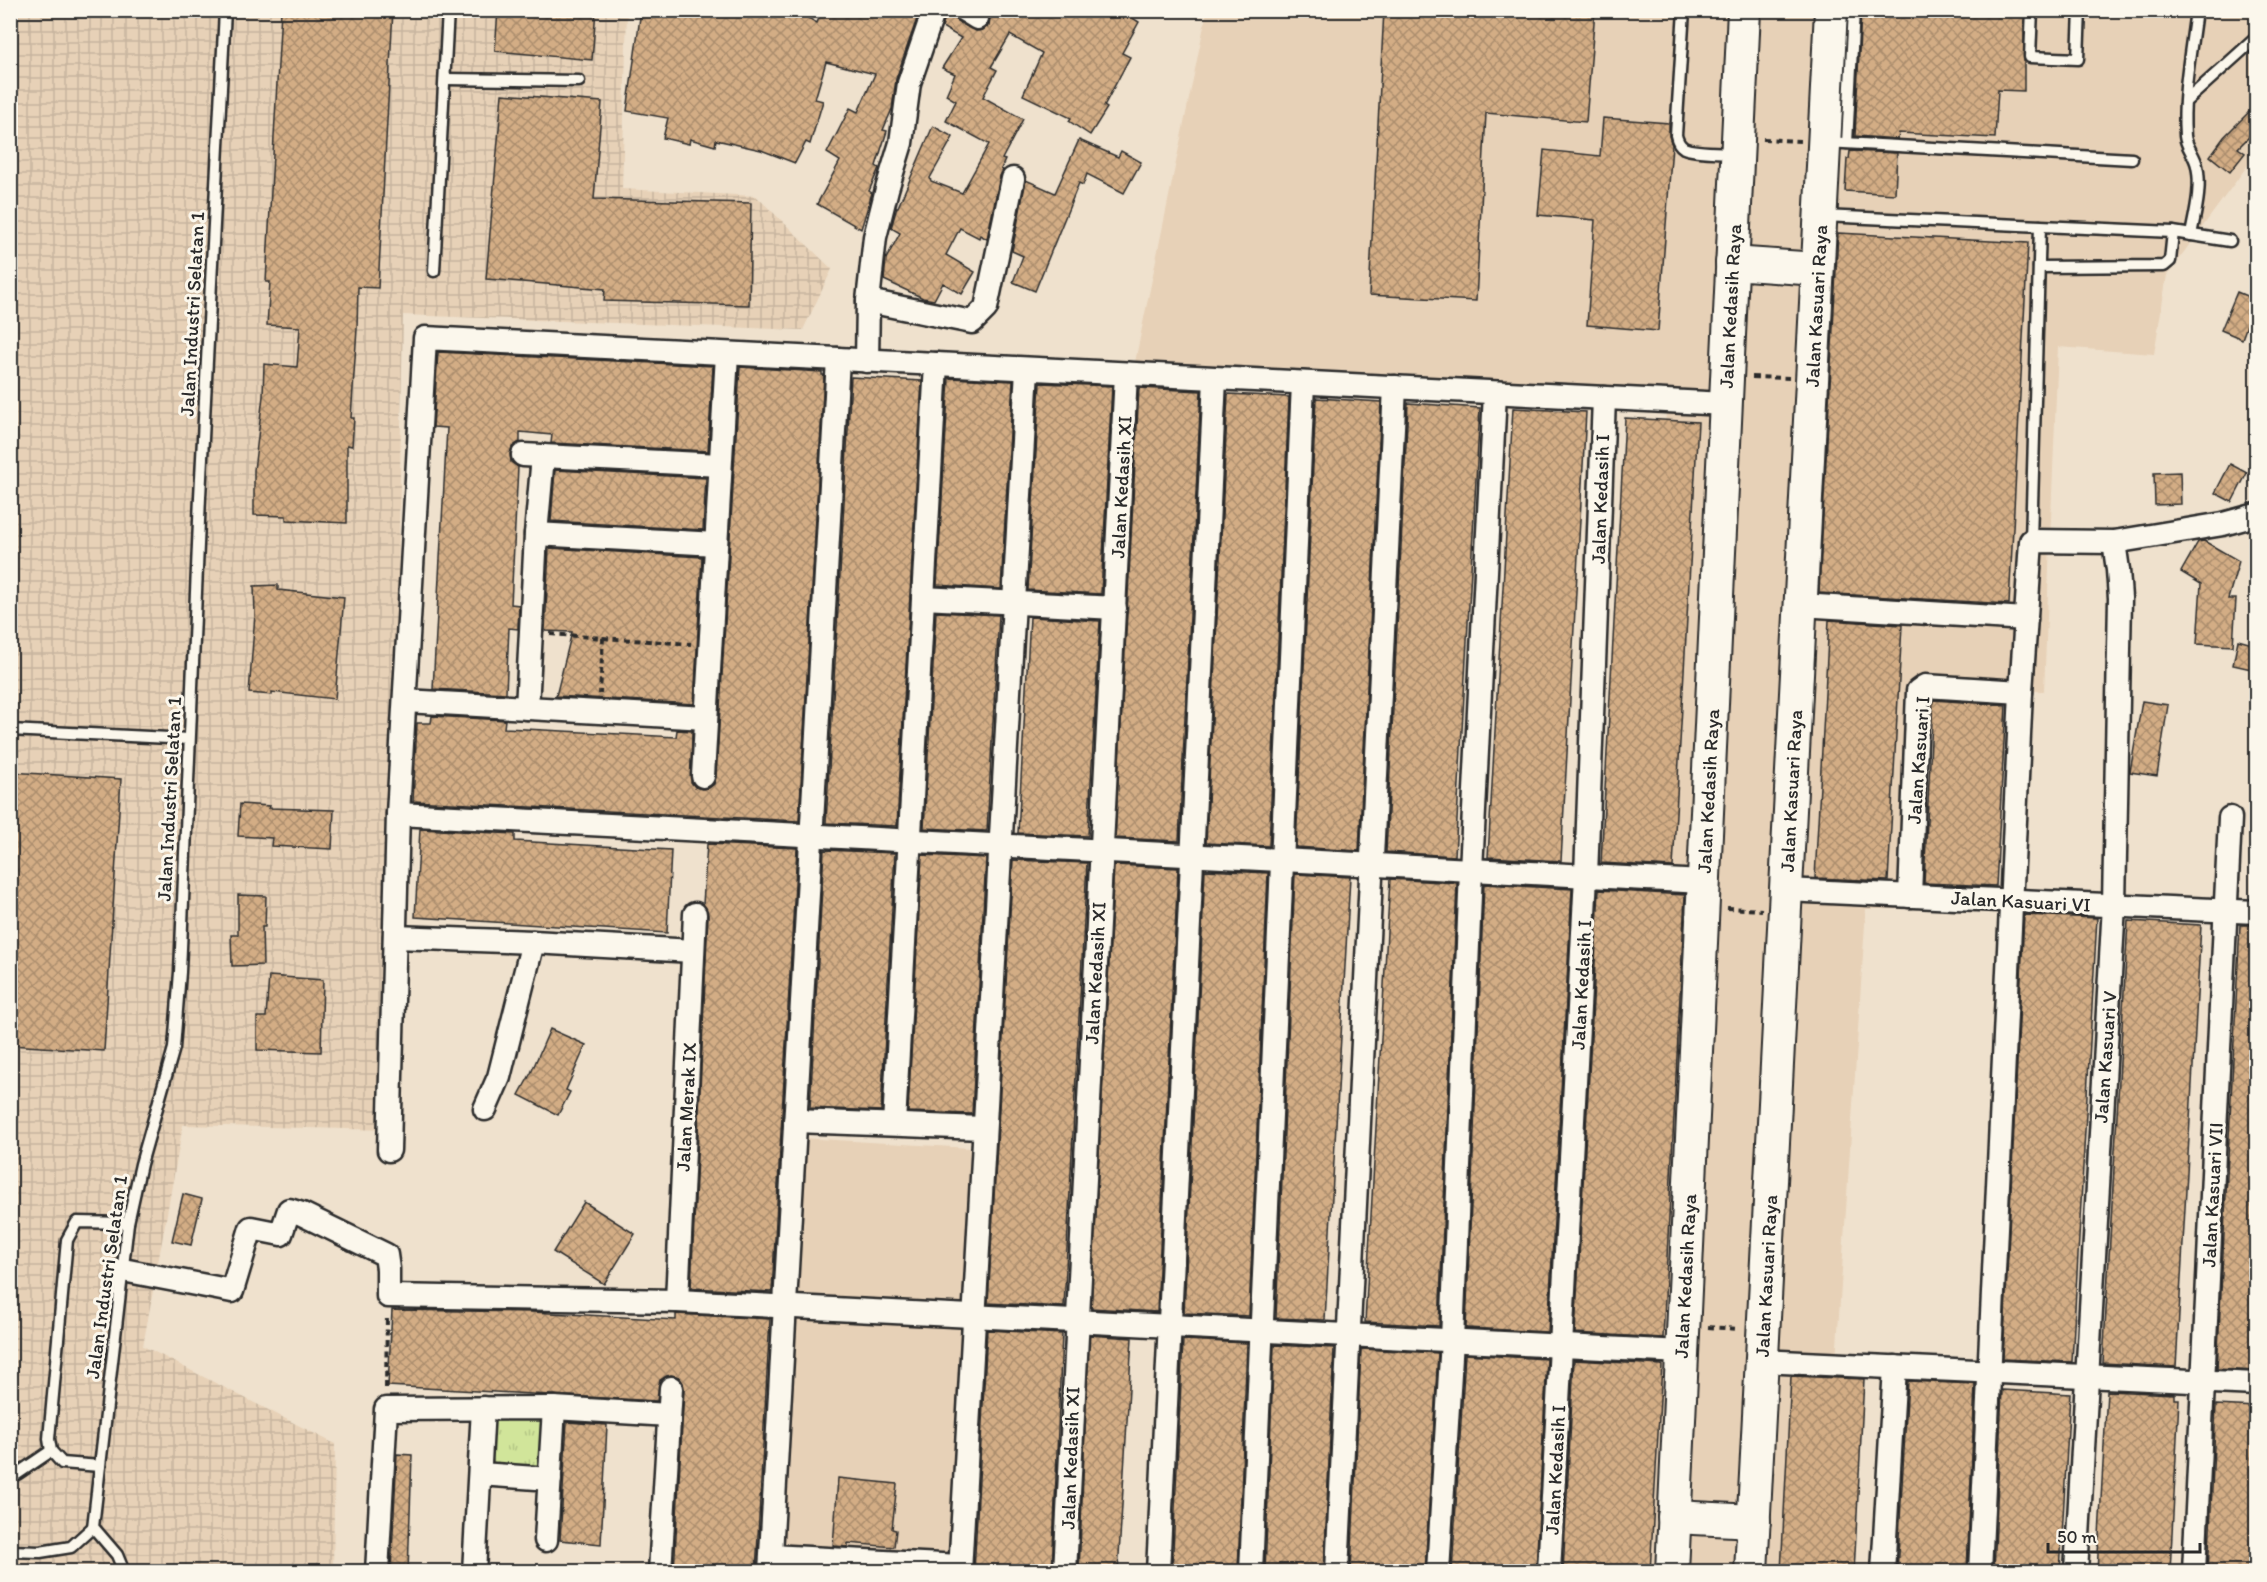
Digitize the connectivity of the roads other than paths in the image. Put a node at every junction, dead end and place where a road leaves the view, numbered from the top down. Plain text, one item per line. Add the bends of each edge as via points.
1 (225, 10) edge
2 (448, 10) edge
3 (934, 10) edge
4 (1684, 10) edge
5 (1744, 10) edge
6 (1831, 10) edge
7 (1854, 10) edge
8 (2032, 10) edge
9 (2080, 10) edge
10 (2196, 10) edge
11 (2256, 38) edge
12 (445, 79) junction
13 (579, 81) dead end
14 (2186, 101) junction
15 (1835, 143) junction
16 (1738, 145) junction
17 (2132, 159) dead end
18 (1013, 179) dead end
19 (1820, 216) junction
20 (2040, 226) junction
21 (2173, 232) junction
22 (2191, 235) junction
23 (2230, 241) dead end
24 (1732, 263) junction
25 (2039, 267) junction
26 (1817, 269) junction
27 (434, 271) dead end
28 (868, 301) junction
29 (727, 354) junction
30 (838, 359) junction
31 (867, 361) junction
32 (936, 364) junction
33 (1027, 369) junction
34 (1126, 374) junction
35 (1215, 379) junction
36 (1303, 383) junction
37 (1395, 387) junction
38 (1726, 390) junction
39 (1495, 393) junction
40 (1604, 398) junction
41 (720, 465) junction
42 (2256, 514) edge
43 (536, 534) junction
44 (2031, 541) junction
45 (2114, 542) junction
46 (716, 544) junction
47 (923, 598) junction
48 (1014, 603) junction
49 (1801, 605) junction
50 (1114, 608) junction
51 (2026, 619) junction
52 (2021, 692) junction
53 (405, 701) junction
54 (526, 708) junction
55 (706, 718) junction
56 (10, 730) edge
57 (189, 739) junction
58 (703, 776) dead end
59 (398, 814) junction
60 (2230, 818) dead end
61 (811, 835) junction
62 (910, 841) junction
63 (1001, 845) junction
64 (1102, 851) junction
65 (1192, 855) junction
66 (1282, 860) junction
67 (1371, 865) junction
68 (1471, 870) junction
69 (1586, 876) junction
70 (1703, 895) junction
71 (1911, 896) junction
72 (1785, 900) junction
73 (2011, 900) junction
74 (2115, 905) junction
75 (2226, 911) junction
76 (2256, 912) edge
77 (695, 914) dead end
78 (395, 937) junction
79 (533, 942) junction
80 (693, 951) junction
81 (485, 1109) dead end
82 (795, 1121) junction
83 (894, 1124) junction
84 (983, 1128) junction
85 (389, 1150) dead end
86 (128, 1223) junction
87 (123, 1270) junction
88 (677, 1301) junction
89 (785, 1306) junction
90 (974, 1316) junction
91 (1076, 1322) junction
92 (1169, 1326) junction
93 (1262, 1331) junction
94 (1348, 1335) junction
95 (1682, 1339) junction
96 (1452, 1340) junction
97 (1562, 1346) junction
98 (1762, 1361) junction
99 (1895, 1367) junction
100 (1989, 1371) junction
101 (2086, 1376) junction
102 (2203, 1381) junction
103 (2256, 1384) edge
104 (671, 1388) dead end
105 (483, 1408) junction
106 (554, 1408) junction
107 (669, 1415) junction
108 (51, 1452) junction
109 (99, 1466) junction
110 (480, 1474) junction
111 (10, 1476) edge
112 (550, 1479) junction
113 (1674, 1517) junction
114 (1754, 1521) junction
115 (93, 1527) junction
116 (546, 1540) dead end
117 (10, 1551) edge
118 (770, 1564) edge
119 (857, 1566) edge
120 (960, 1569) edge
121 (124, 1572) edge
122 (377, 1572) edge
123 (474, 1572) edge
124 (660, 1572) edge
125 (1065, 1572) edge
126 (1158, 1572) edge
127 (1251, 1572) edge
128 (1337, 1572) edge
129 (1438, 1572) edge
130 (1549, 1572) edge
131 (1672, 1572) edge
132 (1751, 1572) edge
133 (1883, 1572) edge
134 (1980, 1572) edge
135 (2076, 1572) edge
136 (2194, 1572) edge

1 - 57 lane, Jalan Industri Selatan 1
2 - 12 lane
3 - 28 street via 909,83 901,143 874,237
4 - 16 lane via 1678,143 1691,149
5 - 16 main road, Jalan Kedasih Raya
6 - 15 main road, Jalan Kasuari Raya
7 - 15 lane
8 - 9 lane via 2030,57 2078,59
10 - 14 lane
11 - 14 lane
12 - 13 lane
12 - 27 lane
14 - 22 lane via 2185,138 2199,171
15 - 17 lane
15 - 19 main road, Jalan Kasuari Raya
16 - 24 main road, Jalan Kedasih Raya
18 - 28 street via 986,308 972,322
19 - 20 lane
19 - 26 main road, Jalan Kasuari Raya
20 - 21 lane
20 - 25 lane
21 - 22 lane
21 - 25 lane via 2170,261 2164,266
22 - 23 lane
24 - 26 main road
24 - 38 main road, Jalan Kedasih Raya
25 - 44 lane
26 - 49 main road, Jalan Kasuari Raya
28 - 31 street
29 - 30 street
29 - 41 street
29 - 53 street via 425,338
30 - 31 street
30 - 61 street
31 - 32 street
32 - 33 street
32 - 47 street
33 - 34 street
33 - 48 street
34 - 35 street
34 - 50 street, Jalan Kedasih XI
35 - 36 street
35 - 65 street
36 - 37 street
36 - 66 street
37 - 39 street
37 - 67 street
38 - 40 street
38 - 70 main road, Jalan Kedasih Raya
39 - 40 street
39 - 68 street
40 - 69 street, Jalan Kedasih I
41 - 43 street via 533,456
41 - 46 street
42 - 45 street via 2223,524
43 - 46 street
43 - 54 street
44 - 45 street
44 - 51 street
45 - 74 street, Jalan Kasuari V via 2120,598
46 - 55 street
47 - 48 street
47 - 62 street
48 - 50 street
48 - 63 street
49 - 51 street
49 - 72 main road, Jalan Kasuari Raya
50 - 64 street, Jalan Kedasih XI
51 - 52 street
52 - 71 street, Jalan Kasuari I via 1925,686 1918,691
52 - 73 street
53 - 54 street
53 - 59 street
54 - 55 street
55 - 58 street
56 - 57 lane
57 - 86 lane, Jalan Industri Selatan 1 via 174,1048
59 - 61 street
59 - 78 street
60 - 75 street, Jalan Kasuari VII
61 - 62 street
61 - 82 street
62 - 63 street
62 - 83 street
63 - 64 street
63 - 84 street
64 - 65 street
64 - 91 street, Jalan Kedasih XI
65 - 66 street
65 - 92 street
66 - 67 street
66 - 93 street
67 - 68 street
67 - 94 street
68 - 69 street
68 - 96 street
69 - 70 street
69 - 97 street, Jalan Kedasih I
70 - 95 main road, Jalan Kedasih Raya
71 - 72 street, Jalan Kasuari VI
71 - 73 street, Jalan Kasuari VI
72 - 98 main road, Jalan Kasuari Raya
73 - 74 street, Jalan Kasuari VI
73 - 100 street
74 - 75 street, Jalan Kasuari VI
74 - 101 street, Jalan Kasuari V
75 - 76 street, Jalan Kasuari VI
75 - 102 street, Jalan Kasuari VII
77 - 80 street, Jalan Merak IX
78 - 79 street
78 - 85 street
79 - 80 street
79 - 81 street via 499,1077
80 - 88 street, Jalan Merak IX
82 - 83 street
82 - 89 street
83 - 84 street
84 - 90 street
86 - 87 lane, Jalan Industri Selatan 1
86 - 108 lane via 77,1222 67,1240
87 - 88 street via 232,1291 251,1228 281,1234 289,1210 386,1255 388,1296
87 - 109 lane, Jalan Industri Selatan 1
88 - 89 street
89 - 90 street
89 - 118 street
90 - 91 street
90 - 120 street
91 - 92 street
91 - 125 street, Jalan Kedasih XI
92 - 93 street
92 - 126 street
93 - 94 street
93 - 127 street
94 - 96 street
94 - 128 street
95 - 97 street
95 - 113 main road, Jalan Kedasih Raya
96 - 97 street
96 - 129 street
97 - 130 street, Jalan Kedasih I
98 - 99 street
98 - 114 main road, Jalan Kasuari Raya
99 - 100 street
99 - 133 street
100 - 101 street
100 - 134 street
101 - 102 street
101 - 135 street, Jalan Kasuari V
102 - 103 street
102 - 136 street, Jalan Kasuari VII
104 - 107 street
105 - 106 street
105 - 110 street
105 - 122 street via 386,1409
106 - 107 street
106 - 112 street
107 - 124 street
108 - 109 lane via 62,1463
108 - 111 lane
109 - 115 lane, Jalan Industri Selatan 1
110 - 112 street
110 - 123 street
112 - 116 street
113 - 114 main road
113 - 131 main road, Jalan Kedasih Raya
114 - 132 main road, Jalan Kasuari Raya
115 - 117 lane via 71,1547
115 - 121 lane via 117,1555
118 - 119 street
119 - 120 street

